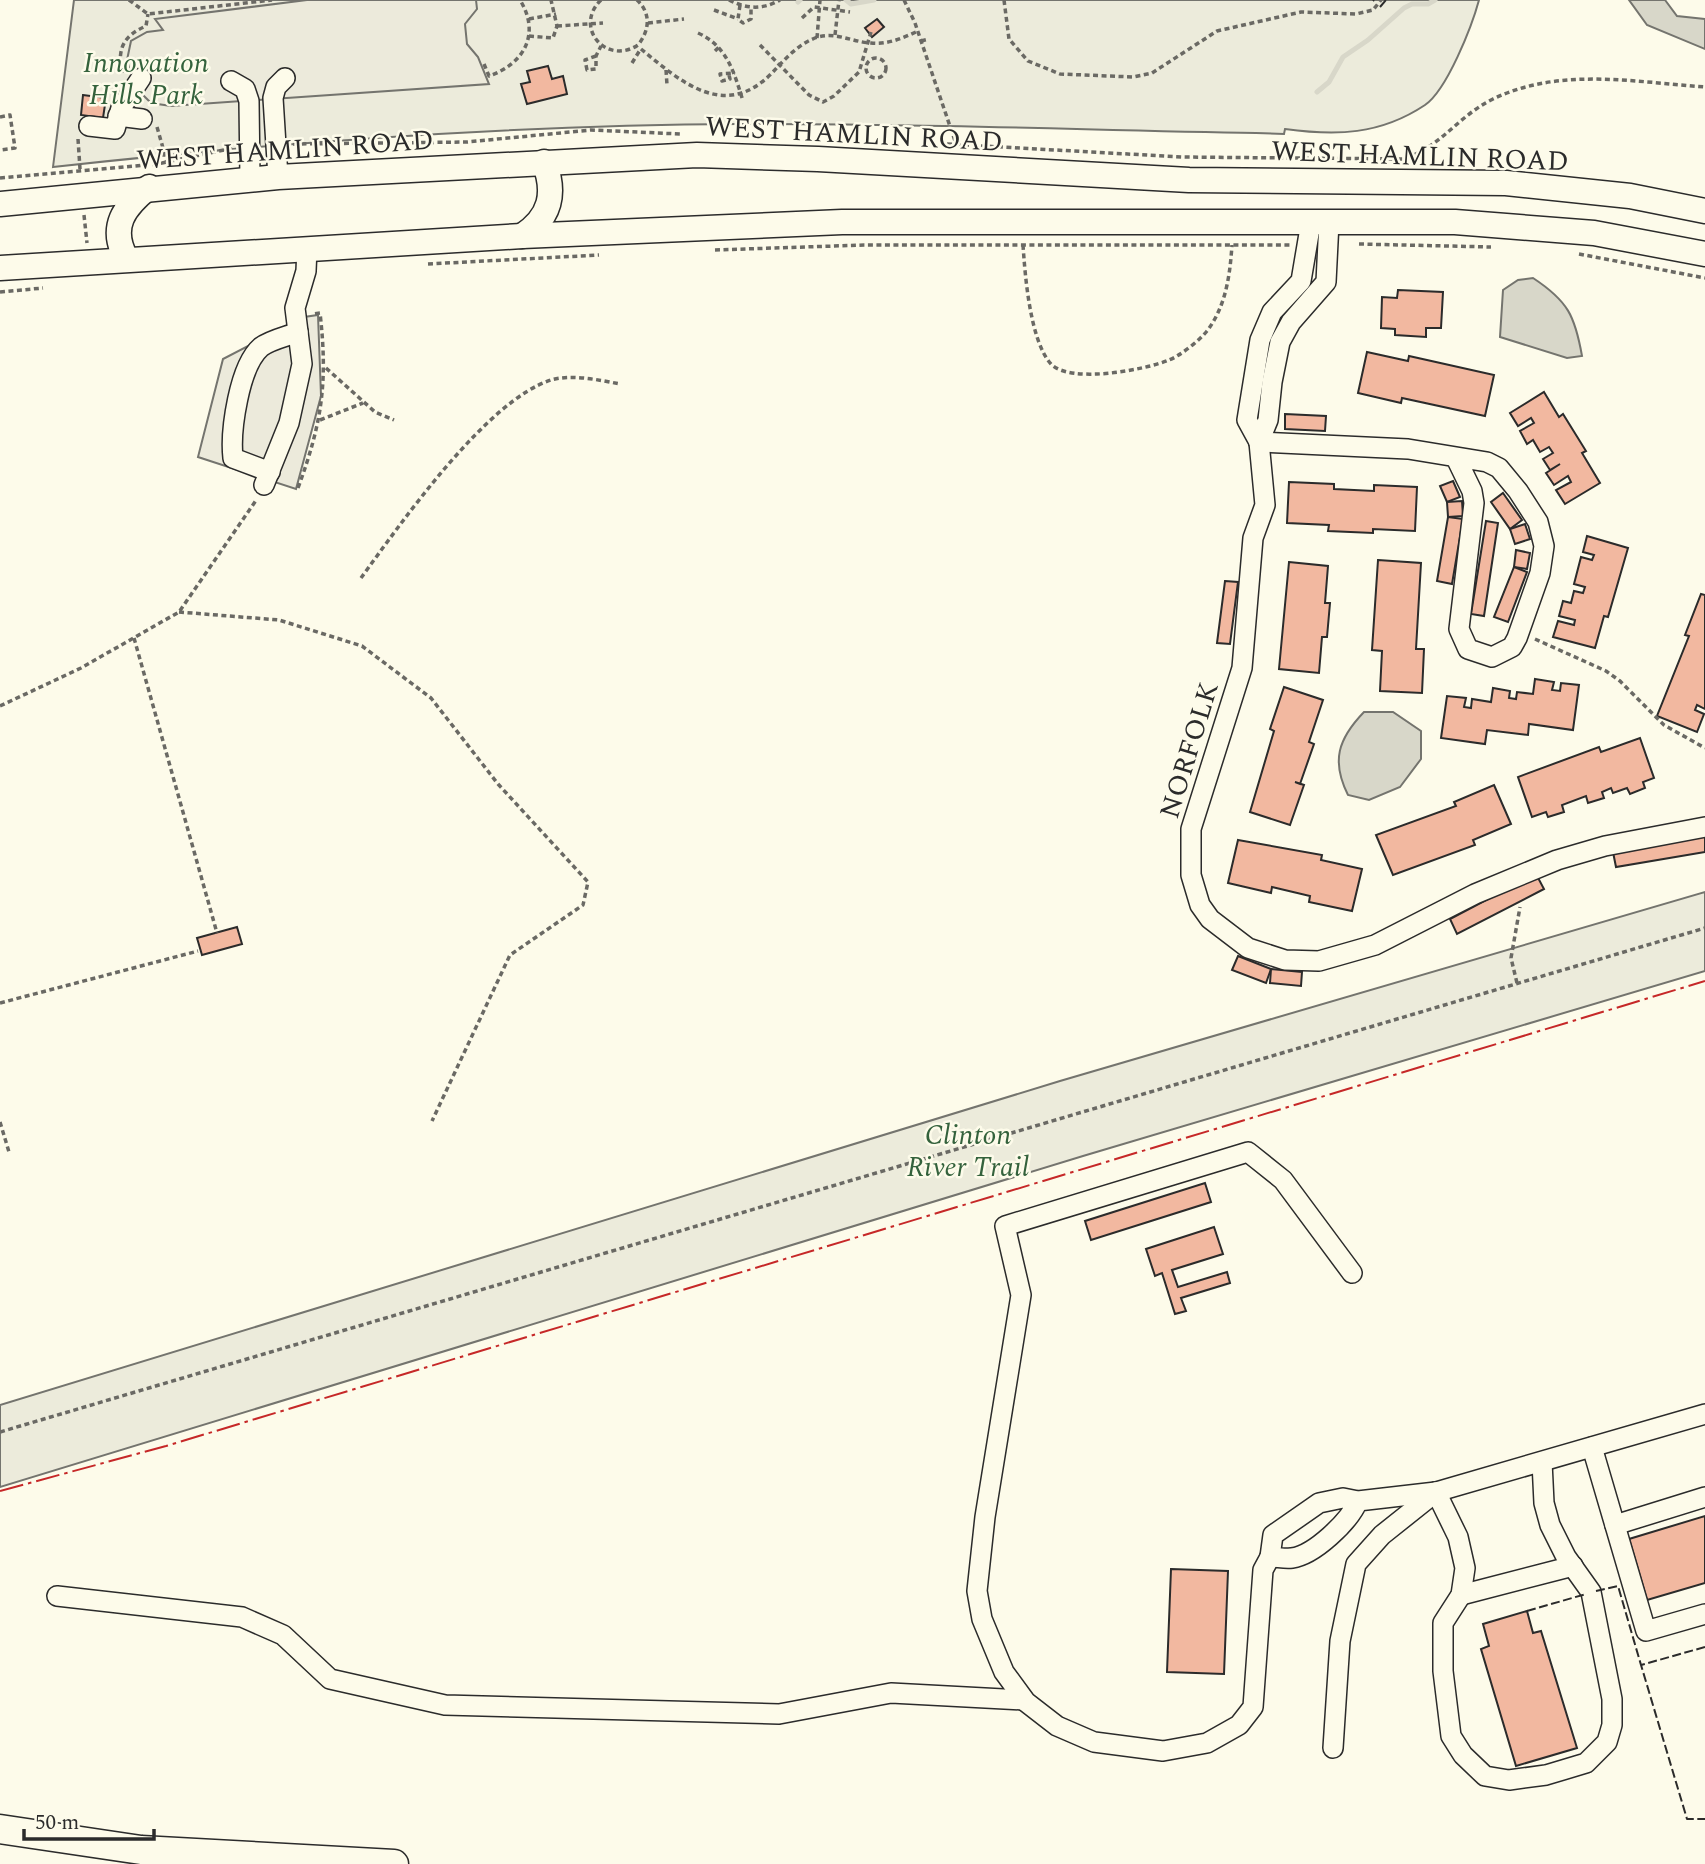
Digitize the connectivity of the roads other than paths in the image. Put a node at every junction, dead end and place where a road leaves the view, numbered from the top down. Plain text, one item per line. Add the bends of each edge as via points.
1 (285, 78) dead end
2 (132, 81) road end
3 (231, 81) dead end
4 (118, 116) junction
5 (142, 119) dead end
6 (89, 125) road end
7 (544, 162) junction
8 (278, 177) junction
9 (250, 179) junction
10 (1344, 180) junction
11 (149, 187) junction
12 (0, 204) edge
13 (1705, 211) edge
14 (1318, 233) junction
15 (522, 236) junction
16 (307, 248) junction
17 (1705, 254) edge
18 (126, 258) junction
19 (0, 268) edge
20 (1298, 286) junction
21 (1317, 295) junction
22 (297, 324) junction
23 (1262, 381) junction
24 (1259, 442) junction
25 (1456, 458) junction
26 (1705, 827) edge
27 (1352, 1273) dead end
28 (1705, 1414) edge
29 (1592, 1447) junction
30 (1542, 1462) junction
31 (1436, 1492) junction
32 (1705, 1497) edge
33 (1358, 1501) junction
34 (1615, 1525) junction
35 (1270, 1557) junction
36 (1573, 1566) junction
37 (1461, 1595) junction
38 (57, 1596) dead end
39 (1705, 1614) edge
40 (1024, 1700) junction
41 (1333, 1748) dead end
42 (0, 1829) edge
43 (394, 1864) edge

1 - 8 street via 273,98
2 - 4 street
3 - 9 street via 245,89 249,101
4 - 5 street
4 - 6 street via 115,130
7 - 8 main road, WEST HAMLIN ROAD
7 - 10 main road, WEST HAMLIN ROAD via 735,156 1151,178
7 - 15 main road via 551,185 550,204 541,222
8 - 9 main road, WEST HAMLIN ROAD
9 - 11 main road, WEST HAMLIN ROAD
10 - 13 main road, WEST HAMLIN ROAD via 1539,185 1630,195
10 - 14 main road via 1322,192
11 - 12 main road, WEST HAMLIN ROAD
11 - 18 main road via 120,219 118,243
14 - 15 main road via 786,223
14 - 17 main road via 1529,226
14 - 20 street
14 - 21 street, NORFOLK via 1326,282
15 - 16 main road
16 - 18 main road
16 - 22 street
18 - 19 main road
20 - 21 street
20 - 23 street, NORFOLK via 1280,302 1264,327
21 - 23 street, NORFOLK via 1284,333
22 - 22 street via 302,365 289,423 267,478 233,458 231,439 244,377 261,347
23 - 24 street, NORFOLK via 1268,420
24 - 25 street via 1408,449
24 - 26 street, NORFOLK via 1265,505 1254,538 1242,668 1189,846 1200,905 1229,936 1266,956 1319,961 1375,945 1475,894 1557,860
25 - 25 street via 1499,468 1538,522 1543,560 1519,633 1512,647 1492,657 1468,649 1459,629 1474,503
27 - 40 street via 1283,1180 1248,1152 1005,1226 1021,1295 977,1591 982,1619 1004,1672
28 - 29 street
29 - 30 street
29 - 34 street
30 - 31 street
30 - 36 street via 1550,1525
31 - 33 street
31 - 37 street via 1458,1537 1465,1568
31 - 41 street via 1382,1535 1356,1564 1340,1641
32 - 34 street
33 - 35 street via 1331,1536 1294,1558
33 - 35 street via 1343,1498 1319,1503 1273,1535
34 - 39 street via 1646,1631
35 - 40 street via 1263,1570 1253,1707 1239,1725 1207,1744 1163,1751 1094,1742 1057,1726
36 - 37 street
36 - 37 street via 1591,1592 1612,1699 1612,1725 1607,1742 1586,1763 1546,1775 1509,1780 1485,1776 1451,1736 1443,1622
38 - 40 street via 242,1617 284,1635 330,1679 445,1706 779,1714 891,1693
42 - 43 highway via 152,1851

